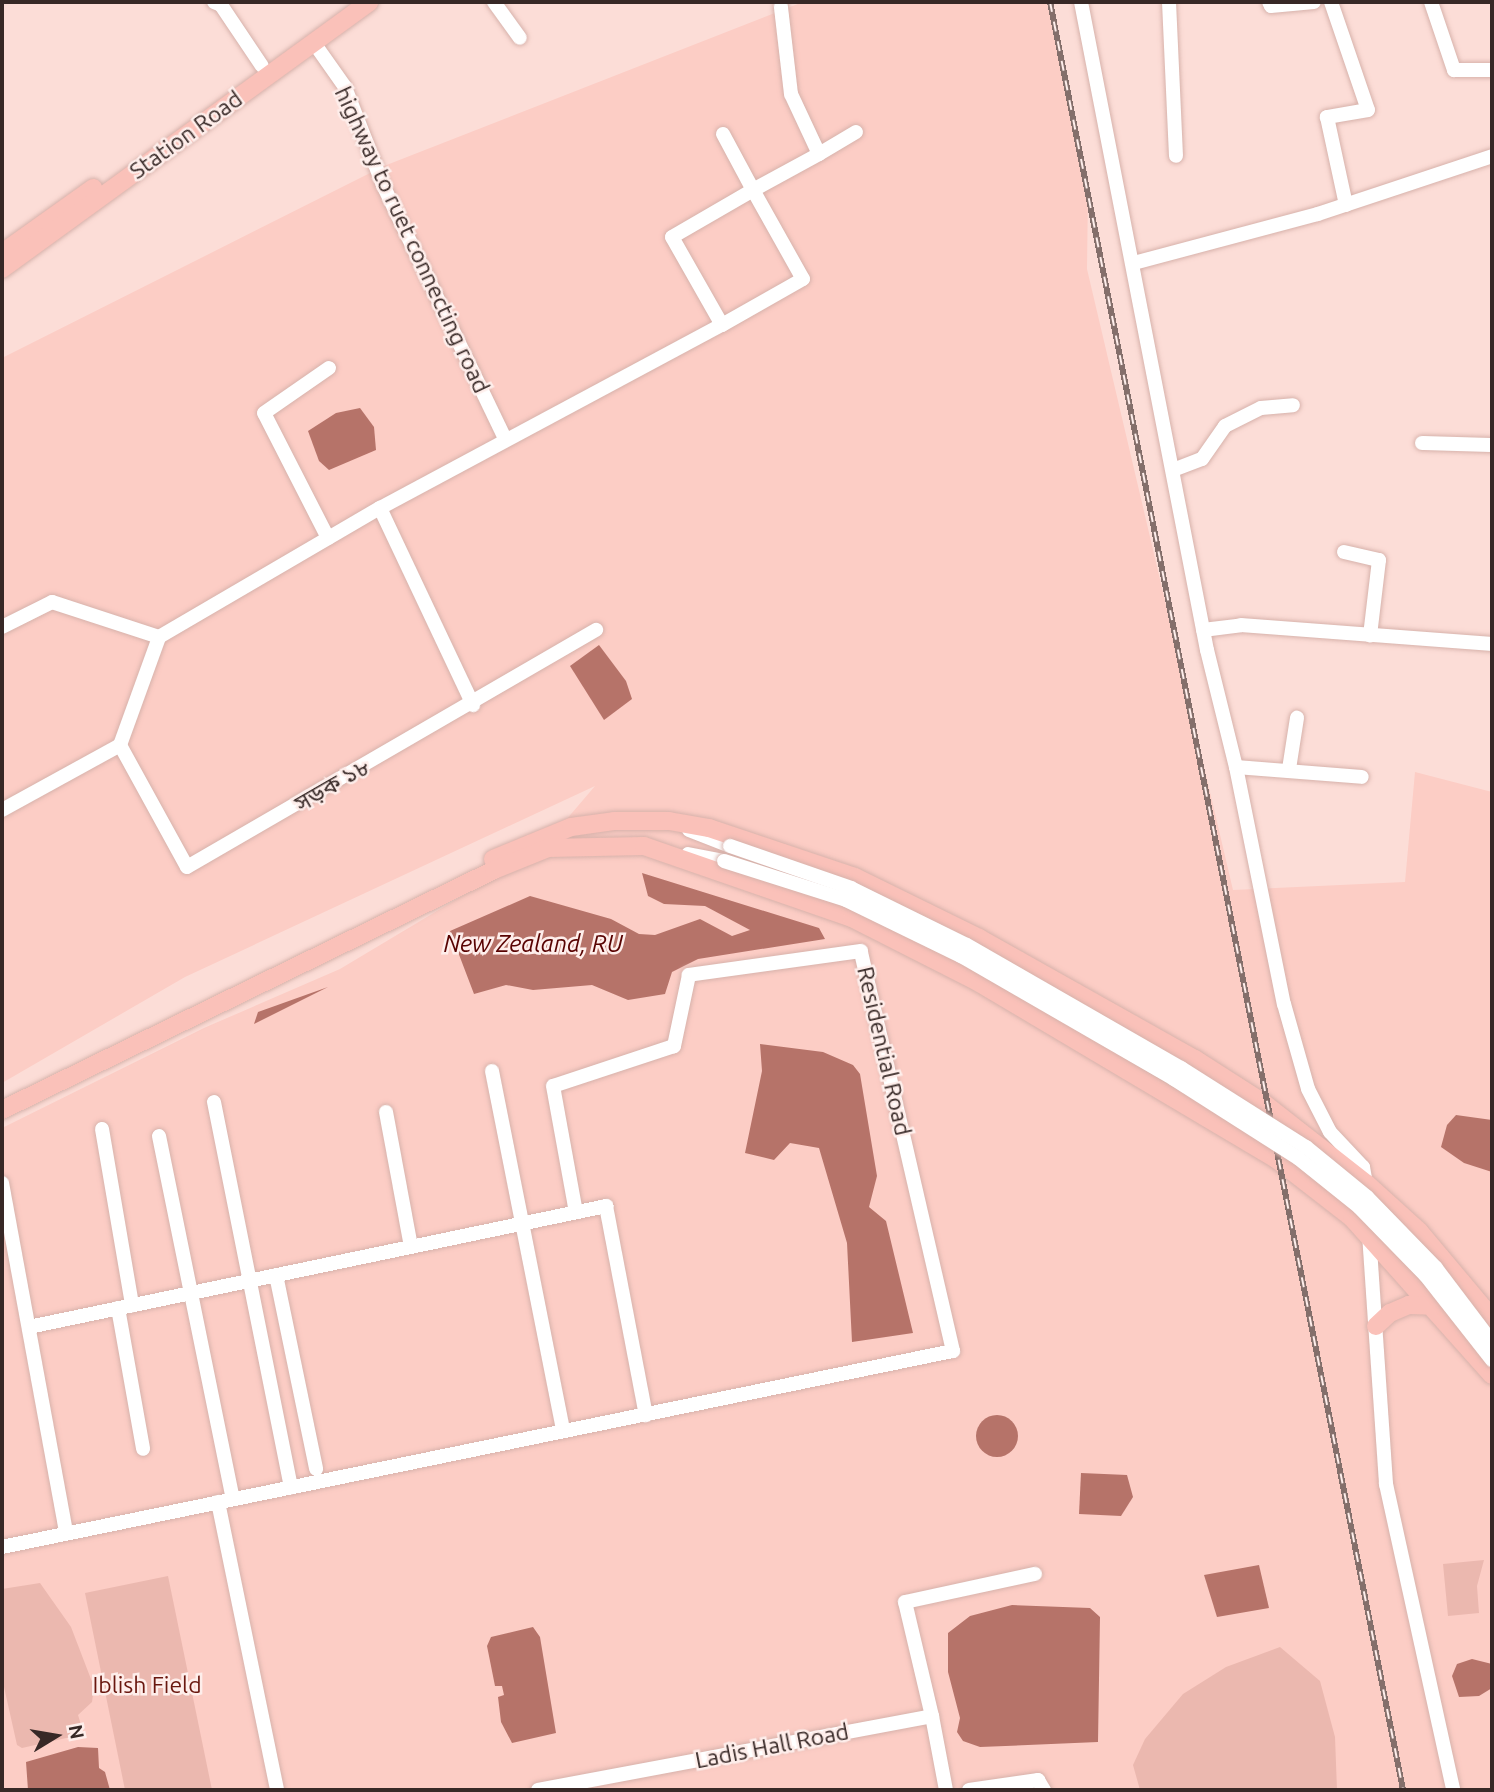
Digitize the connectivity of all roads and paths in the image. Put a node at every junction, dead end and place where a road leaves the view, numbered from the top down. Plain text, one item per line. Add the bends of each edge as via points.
1 (214, 2) edge
2 (350, 2) edge
3 (369, 2) edge
4 (494, 2) edge
5 (1081, 2) edge
6 (1169, 2) edge
7 (1269, 2) edge
8 (1314, 2) edge
9 (1331, 2) edge
10 (1431, 2) edge
11 (781, 7) dead end
12 (520, 38) dead end
13 (313, 43) junction
14 (262, 66) junction
15 (1492, 70) edge
16 (856, 132) dead end
17 (723, 134) dead end
18 (820, 154) junction
19 (1176, 156) dead end
20 (1492, 156) edge
21 (753, 190) junction
22 (1346, 205) junction
23 (2, 253) edge
24 (1134, 263) junction
25 (2, 269) edge
26 (722, 325) junction
27 (329, 369) dead end
28 (1293, 405) dead end
29 (505, 439) junction
30 (1422, 443) dead end
31 (1492, 445) edge
32 (1173, 470) junction
33 (380, 508) junction
34 (328, 538) junction
35 (1344, 552) dead end
36 (2, 627) edge
37 (596, 630) dead end
38 (1203, 631) junction
39 (1370, 635) junction
40 (159, 637) junction
41 (1492, 643) edge
42 (473, 705) junction
43 (1297, 718) dead end
44 (120, 745) junction
45 (1236, 767) junction
46 (1289, 769) junction
47 (1362, 777) dead end
48 (2, 810) edge
49 (669, 821) junction
50 (644, 846) junction
51 (492, 1071) dead end
52 (2, 1097) edge
53 (214, 1102) dead end
54 (2, 1110) edge
55 (386, 1112) dead end
56 (102, 1129) dead end
57 (159, 1136) dead end
58 (2, 1183) edge
59 (1367, 1184) junction
60 (576, 1212) junction
61 (522, 1223) junction
62 (1369, 1236) junction
63 (411, 1247) junction
64 (276, 1275) junction
65 (250, 1280) junction
66 (191, 1293) junction
67 (125, 1306) junction
68 (1434, 1306) junction
69 (1492, 1318) edge
70 (1376, 1326) junction
71 (29, 1327) junction
72 (1492, 1342) edge
73 (1492, 1360) edge
74 (1492, 1375) edge
75 (646, 1415) junction
76 (563, 1432) junction
77 (143, 1449) dead end
78 (316, 1469) dead end
79 (290, 1487) junction
80 (226, 1500) junction
81 (66, 1533) junction
82 (2, 1547) edge
83 (1035, 1574) dead end
84 (932, 1716) junction
85 (277, 1790) edge
86 (538, 1790) edge
87 (946, 1790) edge
88 (969, 1790) edge
89 (1044, 1790) edge
90 (1453, 1790) edge

1 - 14 street via 221,5
2 - 14 main road, Station Road
3 - 13 main road, Station Road
4 - 12 street
5 - 24 street
6 - 19 street
7 - 8 street via 1271,6
9 - 22 street via 1368,110 1327,117
10 - 15 street via 1454,70
11 - 18 street via 791,94
13 - 25 main road, Station Road
13 - 29 street, highway to ruet connecting road via 345,87 383,185
14 - 23 main road, Station Road
16 - 18 street
17 - 21 street
18 - 21 street
20 - 22 street
21 - 26 street via 673,237
21 - 26 street via 803,279
22 - 24 street
24 - 32 street
26 - 29 street
27 - 34 street via 264,413
28 - 32 street via 1261,408 1225,426 1202,459
29 - 33 street
30 - 31 street
32 - 38 street
33 - 34 street
33 - 42 street
34 - 40 street
35 - 39 street via 1379,561
36 - 40 street via 52,602
37 - 42 street, সড়ক ১৮
38 - 39 street via 1241,625
38 - 45 street
39 - 41 street
40 - 44 street
42 - 44 street, সড়ক ১৮ via 187,867
43 - 46 street
44 - 48 street
45 - 46 street
45 - 59 street via 1284,1004 1308,1089 1330,1132 1363,1167
46 - 47 street
49 - 52 main road via 571,827 526,843
49 - 59 main road via 709,828 855,877 979,938 1195,1059 1265,1104
49 - 72 street, bridge via 851,888 967,945 1181,1068 1306,1147 1367,1198 1436,1268
50 - 54 main road via 548,848 494,870
50 - 62 main road via 852,918 978,982 1307,1179
50 - 73 street, bridge via 724,861 846,900 961,956 1174,1079 1298,1158 1359,1207 1426,1276
51 - 61 street
53 - 65 street
55 - 63 street
56 - 67 street
57 - 66 street
58 - 71 street
59 - 62 street
59 - 69 main road via 1419,1231
60 - 61 street
60 - 75 street via 606,1206
60 - 75 street, Residential Road via 553,1086 674,1046 689,975 861,951 953,1351
61 - 63 street
61 - 76 street
62 - 68 main road
62 - 70 street
63 - 64 street
64 - 65 street
64 - 78 street
65 - 66 street
65 - 79 street
66 - 67 street
66 - 80 street
67 - 71 street
67 - 77 street
68 - 70 main road via 1409,1305
68 - 74 main road
70 - 90 street via 1386,1484
71 - 81 street
75 - 76 street
76 - 79 street
79 - 80 street
80 - 81 street
80 - 85 street
81 - 82 street
83 - 84 street via 905,1602
84 - 86 street, Ladis Hall Road
84 - 87 street
88 - 89 street via 1038,1780

